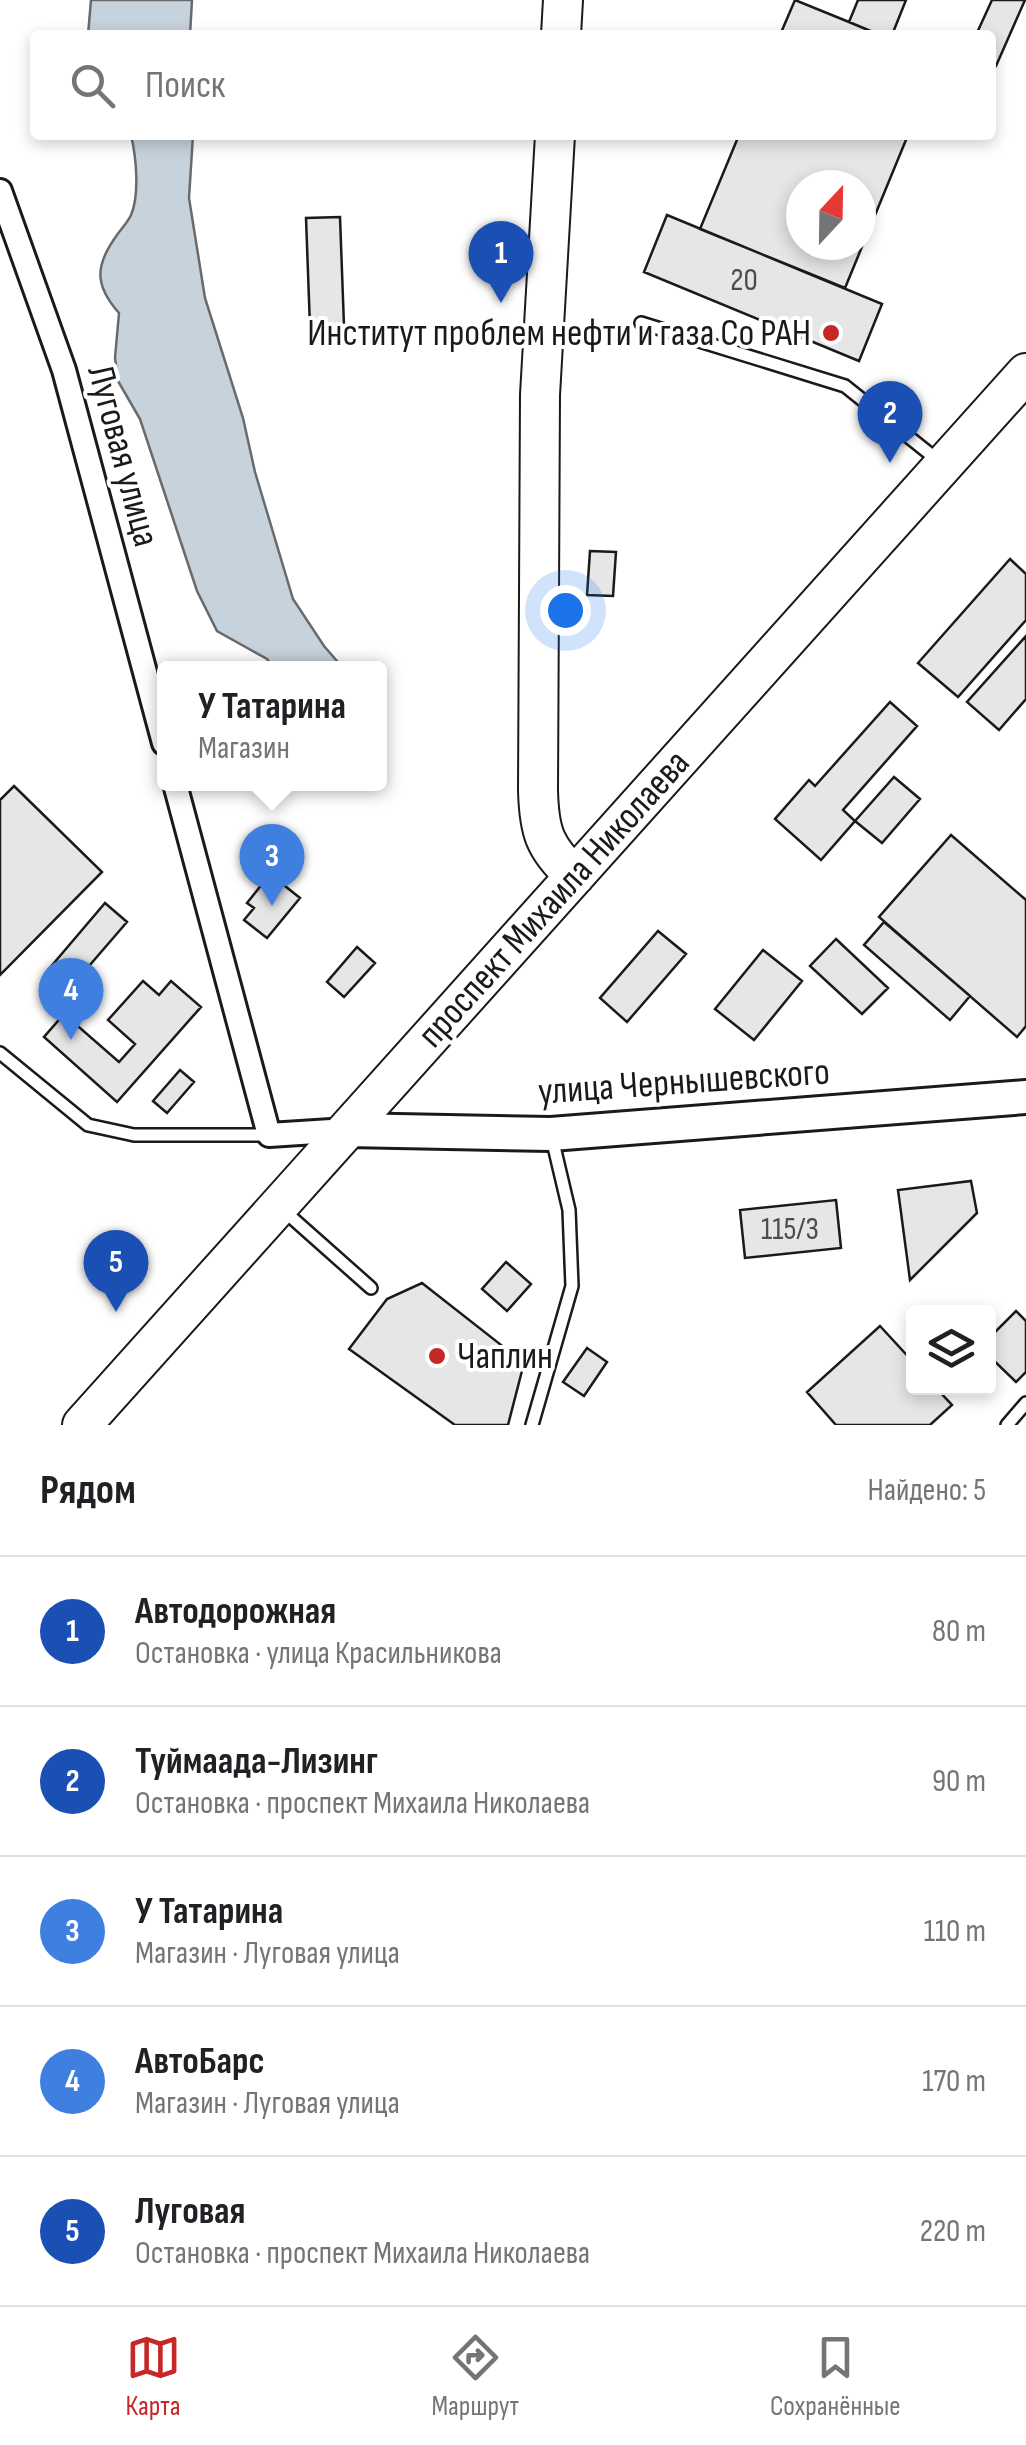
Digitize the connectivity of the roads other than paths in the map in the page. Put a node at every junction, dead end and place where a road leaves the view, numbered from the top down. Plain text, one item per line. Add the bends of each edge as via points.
1 (563, 0) edge
2 (561, 30) edge
3 (555, 140) edge
4 (0, 192) edge
5 (640, 323) dead end
6 (1026, 373) edge
7 (944, 465) junction
8 (157, 717) edge
9 (177, 791) edge
10 (575, 876) junction
11 (0, 1052) edge
12 (1026, 1097) edge
13 (347, 1130) junction
14 (551, 1134) junction
15 (268, 1135) junction
16 (279, 1206) junction
17 (371, 1288) dead end
18 (1026, 1404) edge
19 (82, 1425) edge
20 (532, 1425) edge
21 (1008, 1425) edge

1 - 2 main road
3 - 10 main road via 540,395 538,804 544,840
4 - 8 street, Луговая улица via 64,370
5 - 7 lane via 845,386
6 - 7 main road, проспект Михаила Николаева
7 - 10 main road, проспект Михаила Николаева
9 - 15 street
10 - 13 main road, проспект Михаила Николаева
11 - 15 lane via 88,1125 134,1135
12 - 14 main road, улица Чернышевского
13 - 14 main road, улица Чернышевского
13 - 15 street
13 - 16 main road, проспект Михаила Николаева
14 - 20 lane via 568,1210 572,1286
16 - 17 lane
16 - 19 main road, проспект Михаила Николаева
18 - 21 lane

